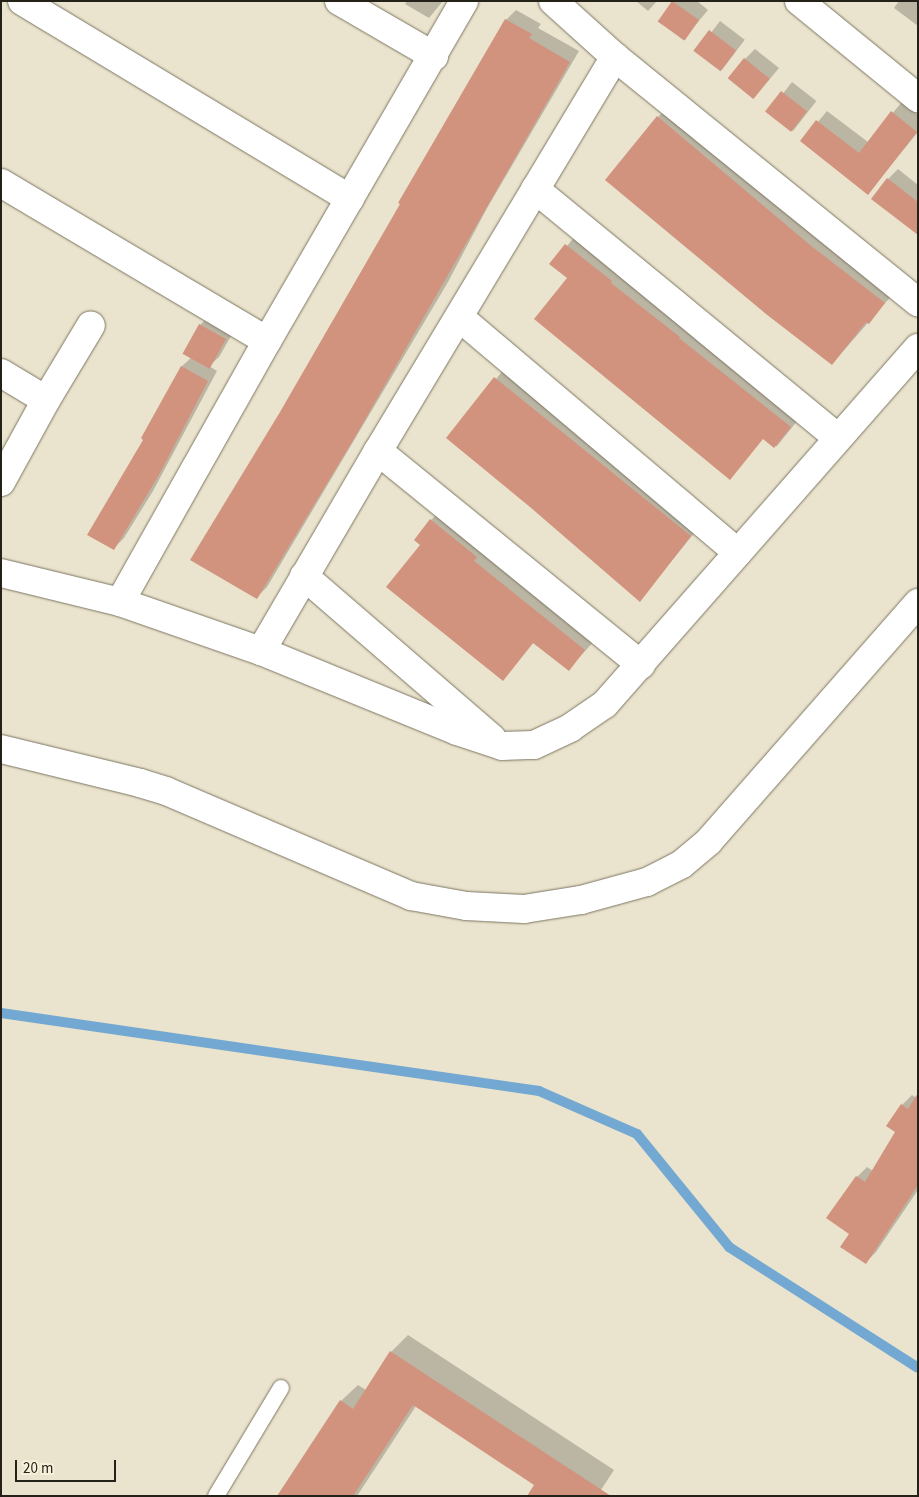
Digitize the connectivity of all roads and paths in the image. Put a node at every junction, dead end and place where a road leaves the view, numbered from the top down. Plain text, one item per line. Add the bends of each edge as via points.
1 (22, 1) edge
2 (339, 1) edge
3 (464, 1) edge
4 (553, 1) edge
5 (799, 1) edge
6 (434, 56) junction
7 (615, 57) junction
8 (918, 98) edge
9 (1, 183) edge
10 (535, 189) junction
11 (350, 199) junction
12 (918, 302) edge
13 (459, 317) junction
14 (91, 325) dead end
15 (267, 341) junction
16 (918, 348) edge
17 (1, 373) edge
18 (46, 400) junction
19 (838, 438) junction
20 (378, 451) junction
21 (1, 482) edge
22 (738, 553) junction
23 (1, 573) edge
24 (304, 576) junction
25 (120, 602) junction
26 (918, 603) edge
27 (261, 651) junction
28 (642, 665) junction
29 (502, 746) junction
30 (1, 749) edge
31 (281, 1388) dead end
32 (216, 1496) edge

1 - 11 street
2 - 6 street
3 - 6 street
4 - 7 street
5 - 8 street
6 - 11 street
7 - 10 street
7 - 12 street
9 - 15 street
10 - 13 street
10 - 19 street
11 - 15 street
13 - 20 street
13 - 22 street
14 - 18 street
15 - 25 street
16 - 19 street
17 - 18 street
18 - 21 street
19 - 22 street
20 - 24 street
20 - 28 street
22 - 28 street
23 - 25 street
24 - 27 street
24 - 29 street
25 - 27 street
26 - 30 street via 709,842 682,864 647,882 562,903 524,909 475,907 410,896 166,792
27 - 29 street via 457,732
28 - 29 street via 605,704 570,728 534,745
31 - 32 lane

